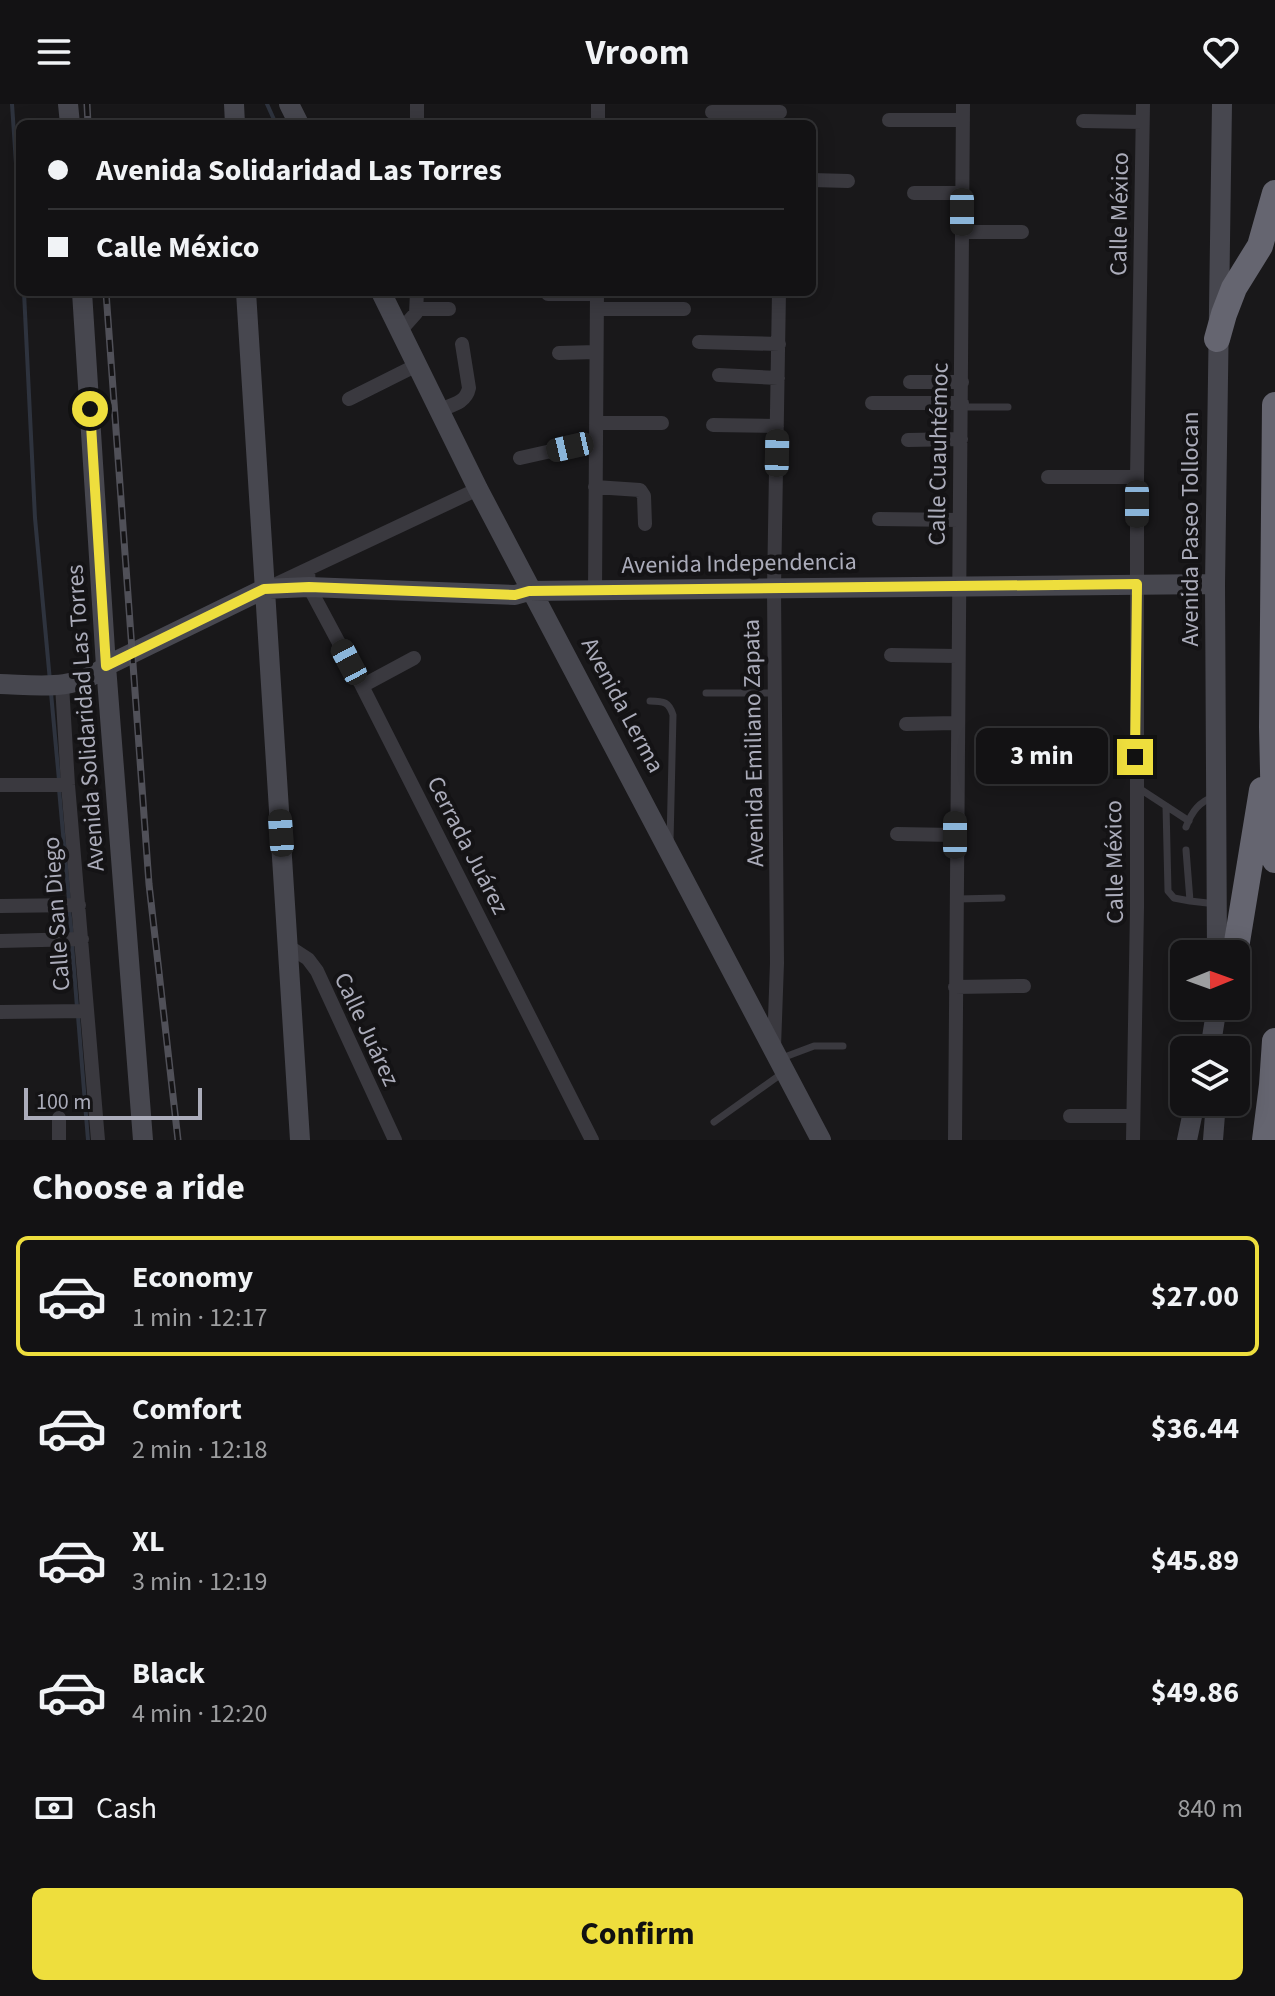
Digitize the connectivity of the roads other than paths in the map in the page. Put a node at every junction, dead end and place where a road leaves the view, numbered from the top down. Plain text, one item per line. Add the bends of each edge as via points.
1 (963, 104) edge
2 (1143, 104) edge
3 (1222, 104) edge
4 (712, 112) dead end
5 (780, 113) edge
6 (889, 120) dead end
7 (963, 120) junction
8 (1083, 121) dead end
9 (1142, 122) junction
10 (816, 180) edge
11 (848, 181) dead end
12 (914, 193) dead end
13 (962, 193) junction
14 (1275, 193) edge
15 (962, 232) junction
16 (1022, 232) dead end
17 (82, 296) edge
18 (246, 296) edge
19 (383, 296) edge
20 (417, 296) edge
21 (572, 296) edge
22 (779, 296) edge
23 (597, 298) edge
24 (417, 309) junction
25 (449, 309) dead end
26 (684, 309) dead end
27 (400, 331) junction
28 (1217, 339) junction
29 (699, 342) dead end
30 (462, 344) dead end
31 (779, 344) junction
32 (596, 352) junction
33 (559, 353) dead end
34 (417, 365) junction
35 (719, 375) dead end
36 (778, 378) junction
37 (910, 382) dead end
38 (962, 382) junction
39 (349, 399) dead end
40 (872, 403) dead end
41 (962, 405) junction
42 (1275, 405) edge
43 (1008, 407) dead end
44 (439, 410) junction
45 (596, 423) junction
46 (662, 423) dead end
47 (713, 425) dead end
48 (777, 426) junction
49 (961, 439) junction
50 (908, 440) dead end
51 (596, 441) junction
52 (520, 458) dead end
53 (1048, 477) dead end
54 (1137, 477) junction
55 (595, 487) junction
56 (472, 492) junction
57 (879, 519) dead end
58 (959, 520) junction
59 (645, 524) dead end
60 (308, 579) junction
61 (1137, 584) junction
62 (1215, 584) junction
63 (958, 586) junction
64 (264, 589) junction
65 (774, 589) junction
66 (526, 592) junction
67 (595, 592) junction
68 (891, 655) dead end
69 (957, 656) junction
70 (414, 658) dead end
71 (106, 666) junction
72 (0, 684) edge
73 (54, 685) junction
74 (362, 686) junction
75 (706, 693) dead end
76 (775, 693) junction
77 (650, 701) dead end
78 (956, 723) junction
79 (906, 724) dead end
80 (1272, 727) junction
81 (0, 785) edge
82 (60, 786) junction
83 (1135, 786) junction
84 (1217, 795) junction
85 (1166, 806) junction
86 (897, 834) dead end
87 (955, 835) junction
88 (670, 850) junction
89 (1186, 850) dead end
90 (1275, 860) edge
91 (1002, 898) dead end
92 (955, 899) junction
93 (1190, 901) junction
94 (1217, 904) junction
95 (0, 906) edge
96 (72, 906) junction
97 (75, 939) junction
98 (1217, 940) edge
99 (1237, 940) edge
100 (0, 941) edge
101 (288, 946) junction
102 (1024, 986) dead end
103 (955, 987) junction
104 (81, 1011) junction
105 (0, 1012) edge
106 (1275, 1041) edge
107 (843, 1046) dead end
108 (780, 1060) junction
109 (1070, 1116) dead end
110 (1133, 1116) junction
111 (1192, 1116) edge
112 (1215, 1116) edge
113 (59, 1118) dead end
114 (714, 1122) dead end
115 (59, 1140) edge
116 (98, 1140) edge
117 (143, 1140) edge
118 (300, 1140) edge
119 (395, 1140) edge
120 (592, 1140) edge
121 (821, 1140) edge
122 (955, 1140) edge
123 (1133, 1140) edge
124 (1187, 1140) edge
125 (1213, 1140) edge
126 (1265, 1140) edge

1 - 7 street, Calle Cuauhtémoc
2 - 9 street, Calle México
3 - 28 main road, Avenida Paseo Tollocan
4 - 5 street
6 - 7 street
7 - 13 street, Calle Cuauhtémoc
8 - 9 street
9 - 54 street, Calle México
10 - 11 street
12 - 13 street
13 - 15 street, Calle Cuauhtémoc
14 - 28 highway via 1260,246 1234,288
15 - 16 street
15 - 38 street, Calle Cuauhtémoc
17 - 71 main road, Avenida Solidaridad Las Torres
18 - 64 main road
19 - 27 main road, Avenida Lerma
20 - 24 street
21 - 23 street
22 - 31 street, Avenida Emiliano Zapata
23 - 26 street
23 - 32 street
24 - 25 street
24 - 27 street
27 - 34 main road, Avenida Lerma
28 - 62 main road, Avenida Paseo Tollocan
29 - 31 street
30 - 44 street via 468,395
31 - 36 street, Avenida Emiliano Zapata
32 - 33 street
32 - 45 street
34 - 39 street
34 - 44 main road, Avenida Lerma
35 - 36 street
36 - 48 street, Avenida Emiliano Zapata
37 - 38 street
38 - 41 street, Calle Cuauhtémoc
40 - 41 street
41 - 43 lane
41 - 49 street, Calle Cuauhtémoc
42 - 80 highway
44 - 56 main road, Avenida Lerma
45 - 46 street
45 - 51 street
47 - 48 street
48 - 65 street, Avenida Emiliano Zapata
49 - 50 street
49 - 58 street, Calle Cuauhtémoc
51 - 52 street
51 - 55 street
53 - 54 street
54 - 61 street, Calle México
55 - 59 street via 643,491
55 - 67 street
56 - 60 street, Avenida Independencia
56 - 66 main road, Avenida Lerma
57 - 58 street
58 - 63 street, Calle Cuauhtémoc
60 - 64 main road, Avenida Independencia
60 - 66 main road, Avenida Independencia
60 - 74 street, Cerrada Juárez
61 - 62 main road, Avenida Independencia
61 - 63 main road, Avenida Independencia
61 - 83 street, Calle México
62 - 84 main road, Avenida Paseo Tollocan
63 - 65 main road, Avenida Independencia
63 - 69 street, Calle Cuauhtémoc
64 - 71 main road, Avenida Independencia
64 - 101 main road
65 - 67 main road, Avenida Independencia
65 - 76 street, Avenida Emiliano Zapata
66 - 67 main road, Avenida Independencia
66 - 88 main road, Avenida Lerma
68 - 69 street
69 - 78 street, Calle Cuauhtémoc
70 - 74 street
71 - 73 main road, Avenida Independencia via 94,676
71 - 117 main road, Avenida Solidaridad Las Torres
72 - 73 main road, Avenida Independencia
73 - 82 street, Calle San Diego
74 - 120 street, Cerrada Juárez
75 - 76 lane
76 - 108 street, Avenida Emiliano Zapata
77 - 88 lane via 665,701 673,715
78 - 79 street
78 - 87 street, Calle Cuauhtémoc
80 - 90 highway
80 - 99 highway
81 - 82 street
82 - 96 street, Calle San Diego
83 - 85 lane
83 - 110 street, Calle México
84 - 85 lane via 1201,802 1188,824
84 - 94 main road, Avenida Paseo Tollocan
85 - 93 lane via 1168,891
86 - 87 street
87 - 92 street, Calle Cuauhtémoc
88 - 108 main road, Avenida Lerma
89 - 93 lane
91 - 92 lane
92 - 103 street, Calle Cuauhtémoc
93 - 94 lane
94 - 98 main road, Avenida Paseo Tollocan
95 - 96 street
96 - 97 street, Calle San Diego
97 - 100 street
97 - 104 street, Calle San Diego
101 - 118 main road
101 - 119 street, Calle Juárez via 317,971
102 - 103 street
103 - 122 street, Calle Cuauhtémoc
104 - 105 street
104 - 116 street, Calle San Diego
106 - 126 highway
107 - 108 lane via 814,1046
108 - 114 lane
108 - 121 main road, Avenida Lerma
109 - 110 street
110 - 123 street, Calle México
111 - 124 main road
112 - 125 main road
113 - 115 street

